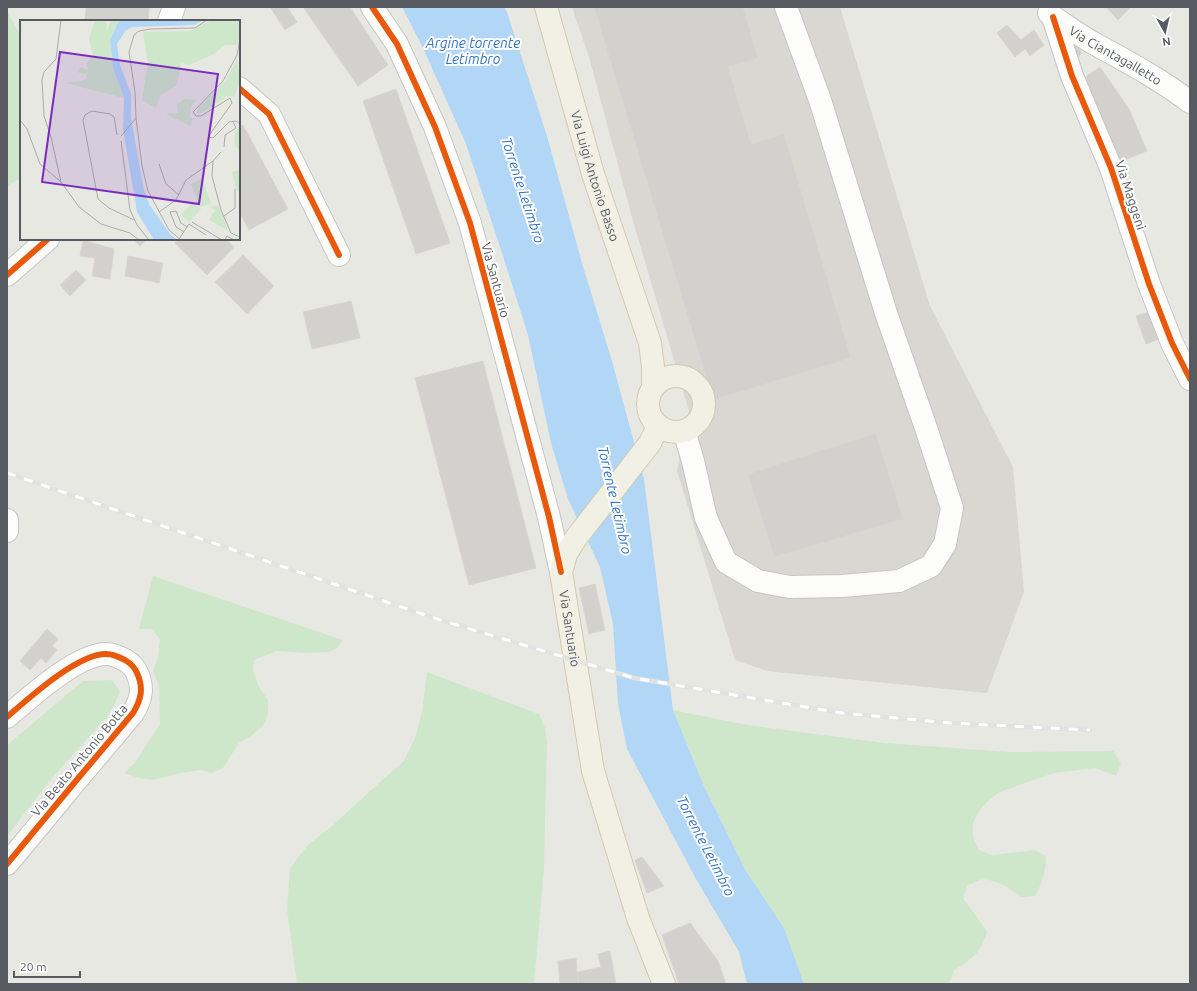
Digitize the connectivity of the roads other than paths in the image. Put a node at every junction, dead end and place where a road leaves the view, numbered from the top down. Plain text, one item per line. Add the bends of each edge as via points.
1 (174, 7) edge
2 (372, 7) edge
3 (546, 7) edge
4 (786, 7) edge
5 (1048, 12) edge
6 (169, 20) edge
7 (240, 89) edge
8 (1190, 102) edge
9 (47, 240) edge
10 (338, 255) dead end
11 (7, 275) edge
12 (650, 342) junction
13 (681, 376) junction
14 (1190, 380) edge
15 (653, 388) junction
16 (658, 426) junction
17 (684, 431) junction
18 (7, 520) edge
19 (7, 531) edge
20 (561, 572) junction
21 (7, 716) edge
22 (7, 864) edge
23 (664, 984) edge

1 - 6 street
2 - 20 street, Via Santuario via 397,44 435,126 470,223 550,517
3 - 12 main road, Via Luigi Antonio Basso via 593,174
4 - 17 street via 820,100 886,313 952,508 945,544 931,566 899,581 842,586 790,586 758,581 726,562 706,518
5 - 8 street, Via Ciantagalletto via 1093,43 1171,87
5 - 14 street, Via Maggeni via 1111,168 1149,284 1172,343
7 - 10 street via 269,114
9 - 11 street
12 - 13 main road, Via Luigi Antonio Basso
12 - 15 main road, Via Luigi Antonio Basso
13 - 15 main road via 665,378
13 - 17 main road, Via Luigi Antonio Basso via 698,385 705,402 700,421
15 - 16 main road, Via Luigi Antonio Basso via 649,395 649,412
16 - 17 main road via 666,431
16 - 20 main road via 644,450 576,538 566,554
18 - 19 street
20 - 23 main road, Via Santuario via 593,771 638,918
21 - 22 street, Via Beato Antonio Botta via 41,687 82,660 96,655 113,655 129,662 141,681 139,704 133,713

